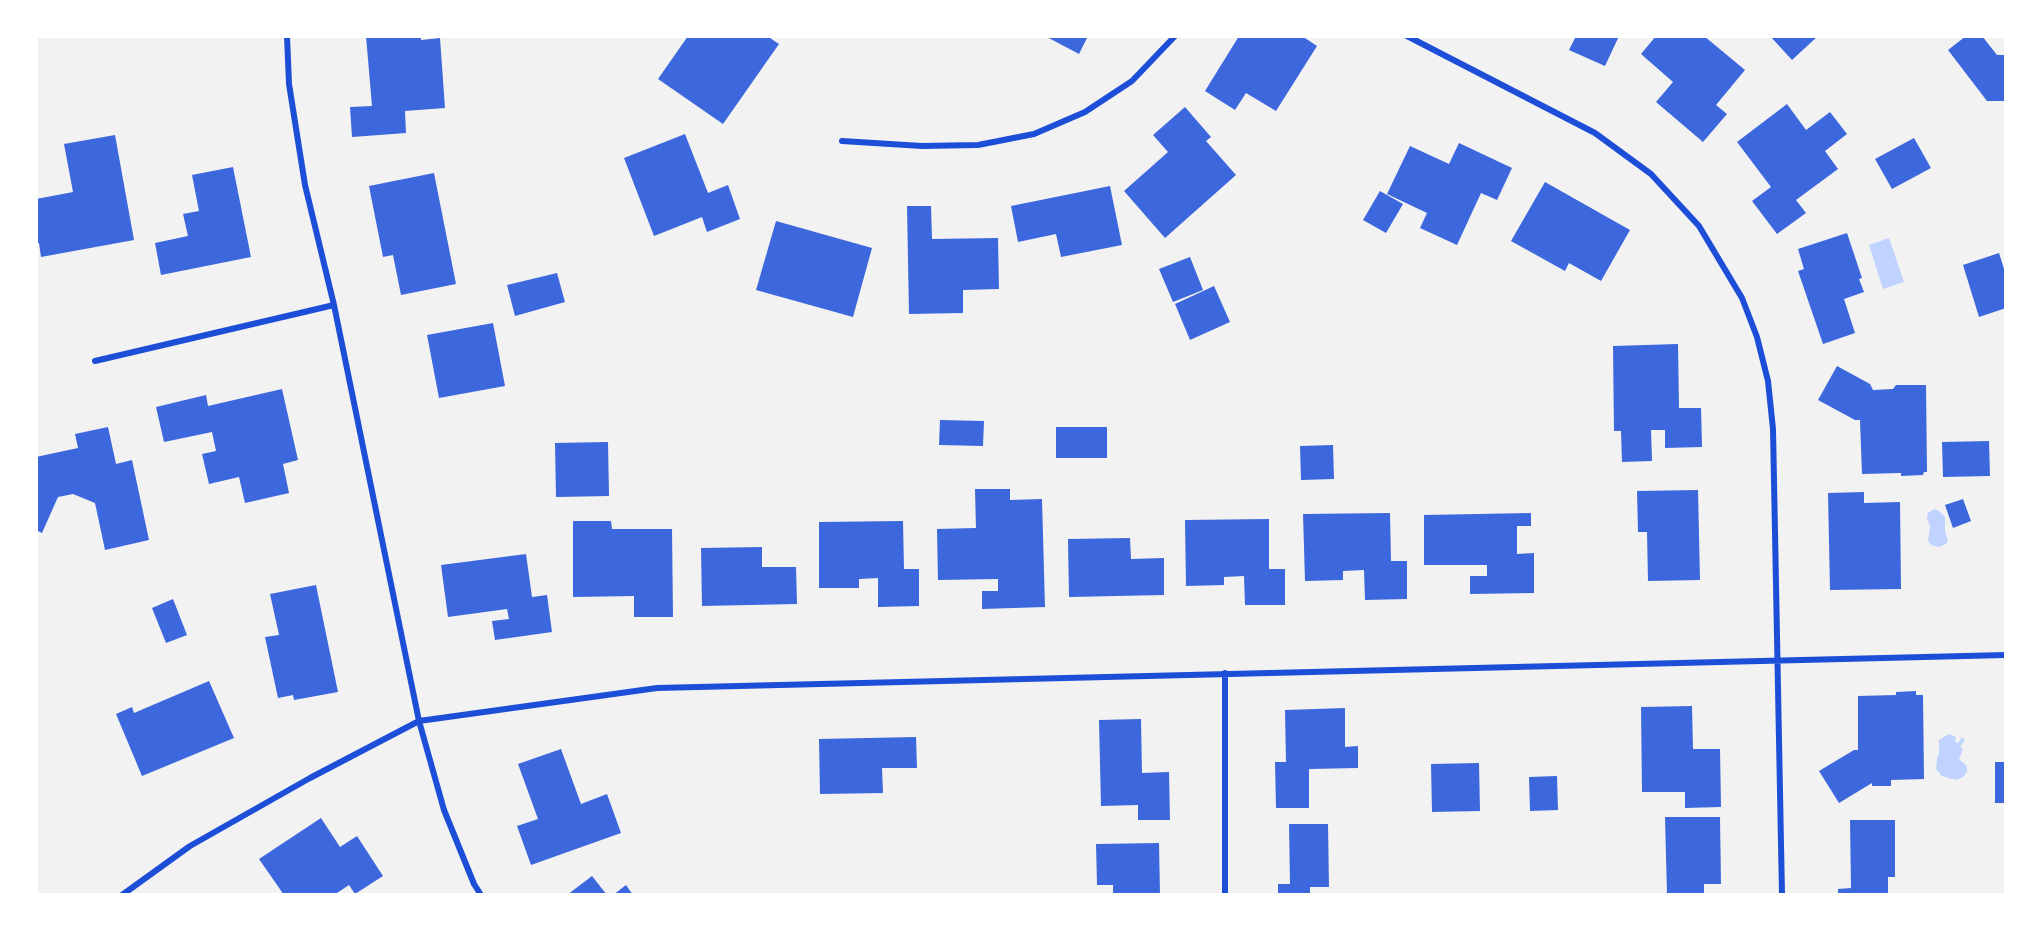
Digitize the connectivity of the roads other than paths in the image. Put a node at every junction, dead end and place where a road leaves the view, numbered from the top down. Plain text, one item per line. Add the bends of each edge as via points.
1 (287, 36) edge
2 (1175, 36) edge
3 (1407, 36) edge
4 (842, 141) dead end
5 (334, 305) junction
6 (95, 361) dead end
7 (2006, 655) edge
8 (1776, 660) junction
9 (1225, 673) junction
10 (419, 721) junction
11 (122, 895) edge
12 (481, 895) edge
13 (1225, 895) edge
14 (1782, 895) edge

1 - 5 street via 289,84 305,185
2 - 4 street via 1132,81 1085,112 1034,134 978,145
3 - 8 street via 1595,133 1651,174 1699,226 1742,298 1768,381 1773,429
5 - 6 street
5 - 10 street
7 - 8 street
8 - 9 street
8 - 14 street
9 - 10 street via 657,688
9 - 13 street
10 - 11 street via 190,846
10 - 12 street via 444,810

